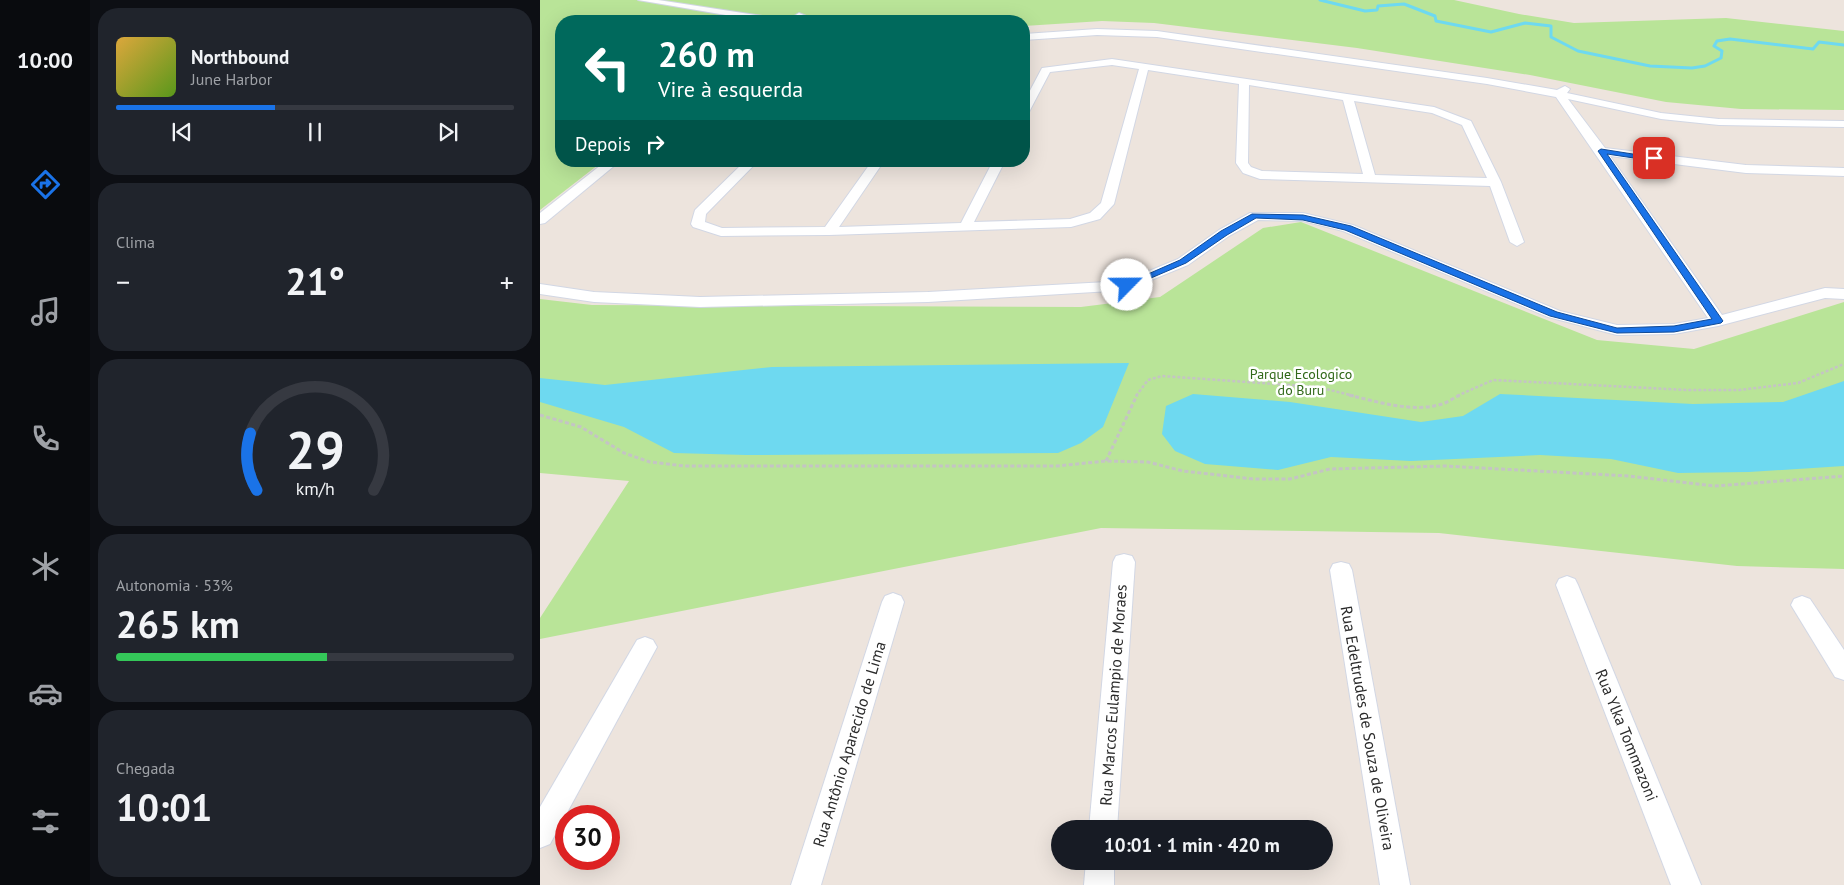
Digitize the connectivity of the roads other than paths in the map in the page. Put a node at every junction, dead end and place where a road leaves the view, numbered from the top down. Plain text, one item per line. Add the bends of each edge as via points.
1 (642, 0) edge
2 (738, 15) edge
3 (1030, 32) edge
4 (1030, 37) edge
5 (1144, 67) junction
6 (1244, 82) junction
7 (1562, 91) junction
8 (1030, 96) edge
9 (1348, 97) junction
10 (1844, 116) edge
11 (1844, 124) edge
12 (1601, 151) junction
13 (606, 167) edge
14 (746, 167) edge
15 (874, 167) edge
16 (996, 167) edge
17 (1844, 172) edge
18 (1370, 179) junction
19 (1495, 182) junction
20 (540, 220) edge
21 (965, 227) junction
22 (829, 231) junction
23 (1517, 242) dead end
24 (540, 289) edge
25 (1844, 294) edge
26 (1718, 321) junction
27 (1124, 562) dead end
28 (1341, 570) dead end
29 (1567, 585) dead end
30 (893, 602) dead end
31 (1802, 605) dead end
32 (645, 647) dead end
33 (1844, 670) edge
34 (1104, 820) edge
35 (540, 834) edge
36 (1099, 870) edge
37 (806, 885) edge
38 (1098, 885) edge
39 (1395, 885) edge
40 (1686, 885) edge

1 - 2 street
3 - 7 street via 1110,27 1176,31 1418,64
4 - 7 street via 1098,32 1157,34
5 - 6 street
5 - 8 street via 1112,62 1046,70
5 - 21 street via 1107,204 1096,216 1071,223
6 - 9 street
6 - 18 street via 1242,163 1247,170 1260,175
7 - 10 street via 1690,112
7 - 11 street via 1661,116 1691,120
7 - 12 street
9 - 18 street
9 - 19 street via 1434,110 1467,123
12 - 17 street via 1746,169
12 - 26 street
13 - 20 street
14 - 22 street via 700,213 698,224 720,232
15 - 22 street
16 - 21 street
18 - 19 street
19 - 23 street
21 - 22 street
24 - 26 street via 594,297 700,302 928,297 1127,285 1183,262 1255,216 1274,216 1303,217 1348,228 1554,314 1617,330 1674,329
25 - 26 street via 1825,293
27 - 34 street, Rua Marcos Eulampio de Moraes
28 - 39 street, Rua Edeltrudes de Souza de Oliveira
29 - 40 street, Rua Ylka Tommazoni
30 - 37 street, Rua Antônio Aparecido de Lima
31 - 33 street
32 - 35 street
36 - 38 street

